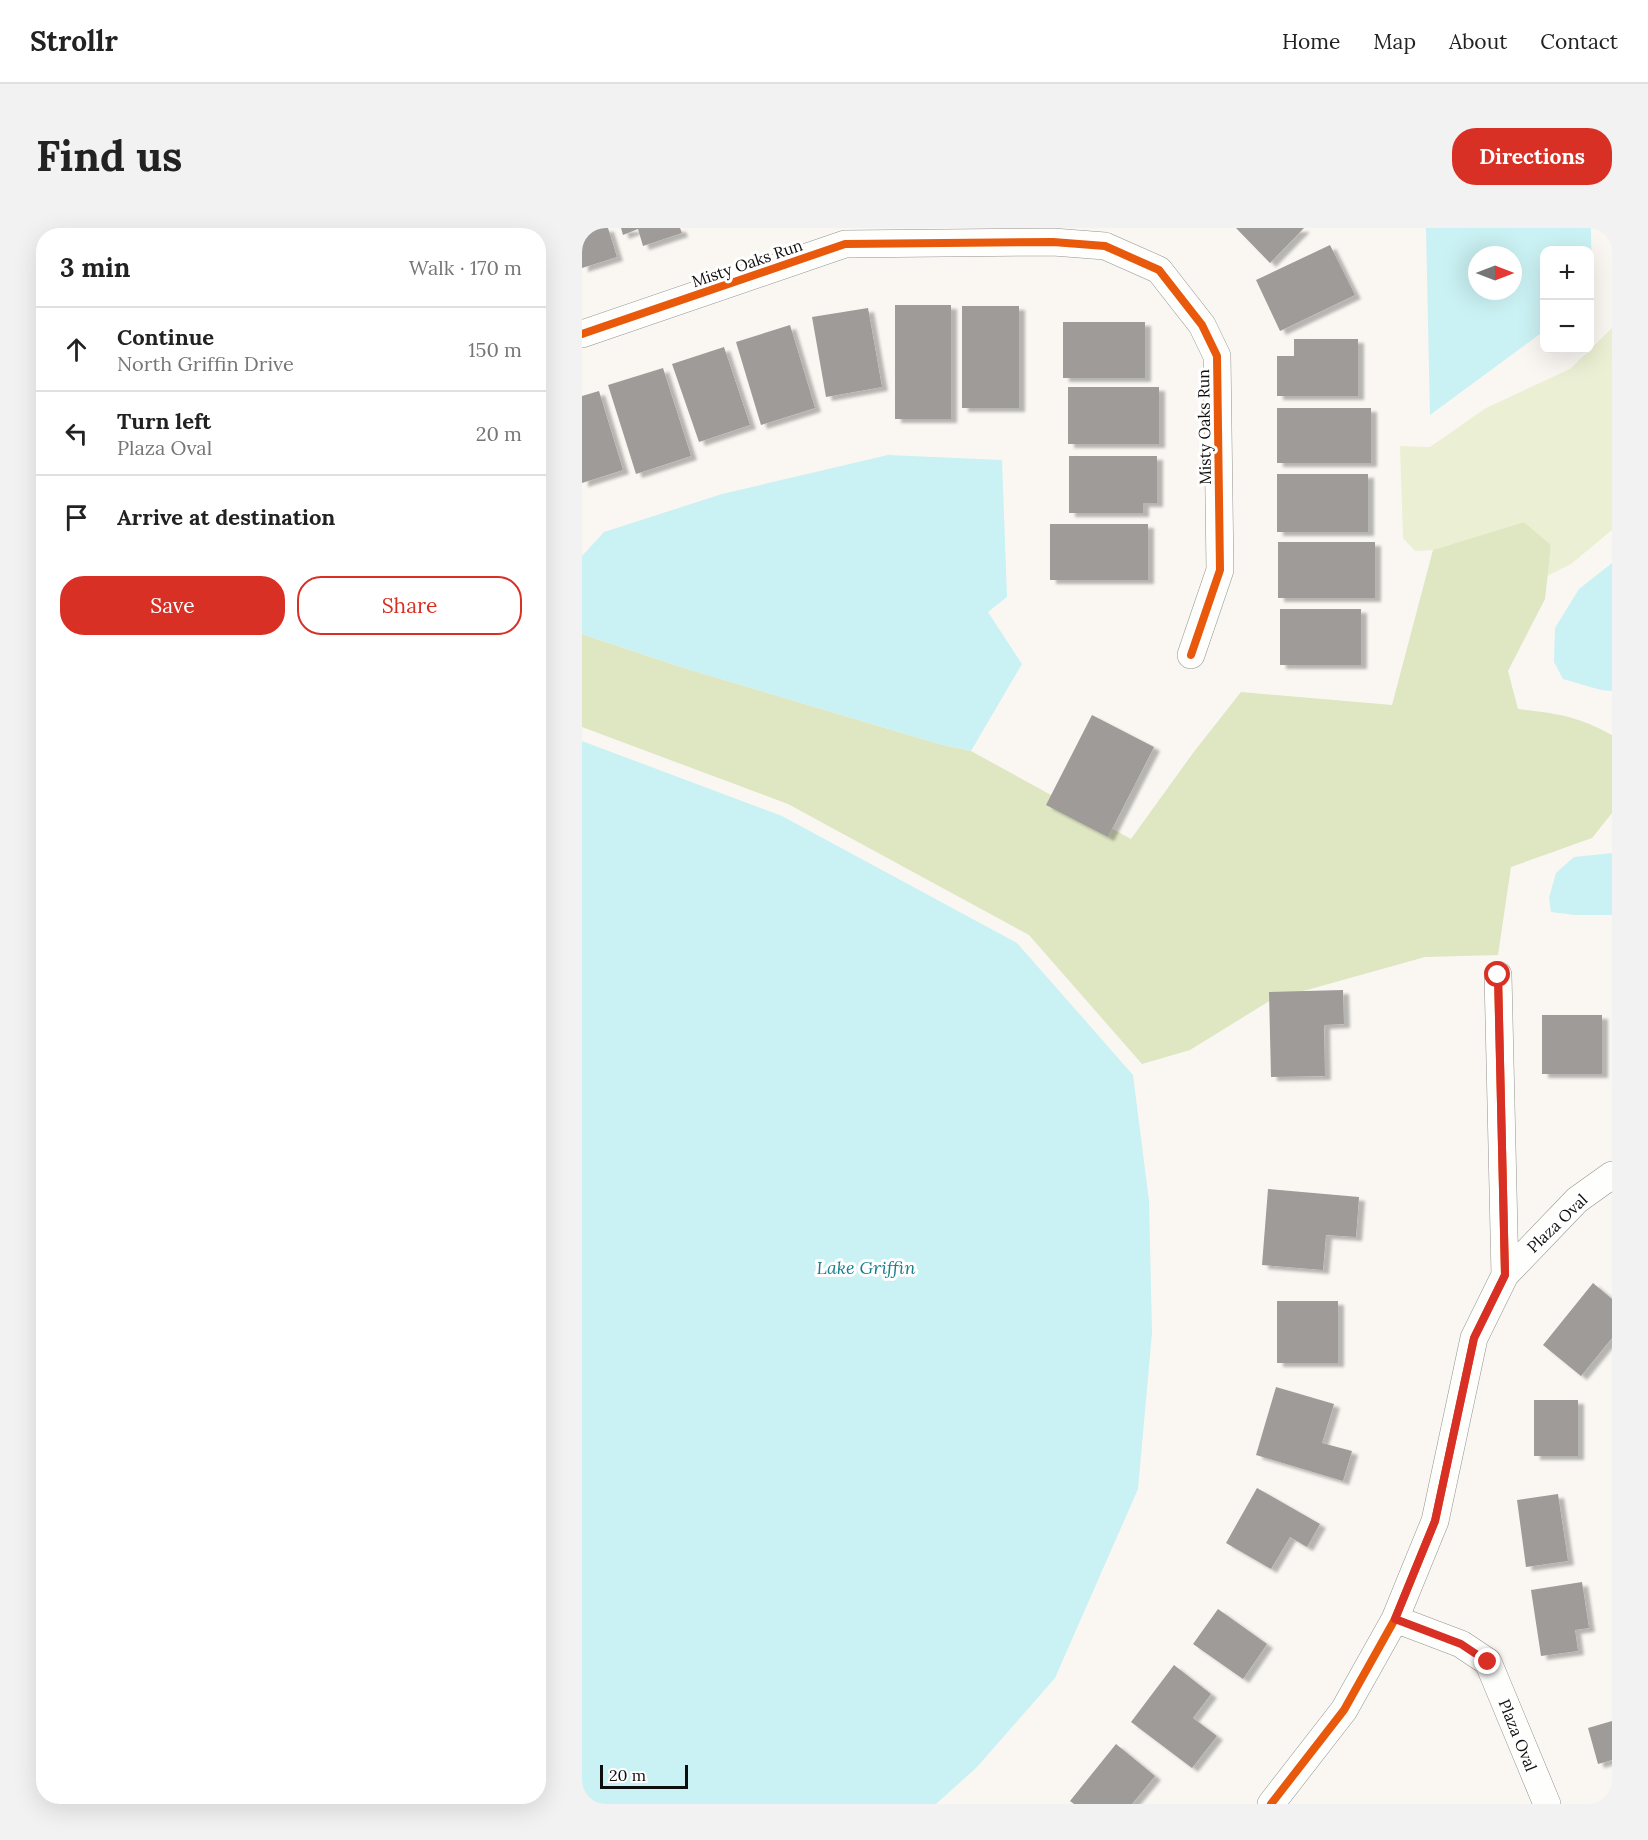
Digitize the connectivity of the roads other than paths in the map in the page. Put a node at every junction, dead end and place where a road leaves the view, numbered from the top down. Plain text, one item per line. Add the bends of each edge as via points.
1 (582, 334) edge
2 (1191, 655) dead end
3 (1498, 975) dead end
4 (1612, 1175) edge
5 (1505, 1275) junction
6 (1395, 1619) junction
7 (1271, 1804) edge
8 (1547, 1804) edge

1 - 2 street, Misty Oaks Run via 845,244 1053,242 1105,246 1159,270 1202,325 1217,356 1220,570
3 - 5 street
4 - 5 street, Plaza Oval via 1577,1200
5 - 6 street via 1474,1338 1435,1521
6 - 7 street via 1344,1710
6 - 8 street, Plaza Oval via 1461,1644 1488,1662

